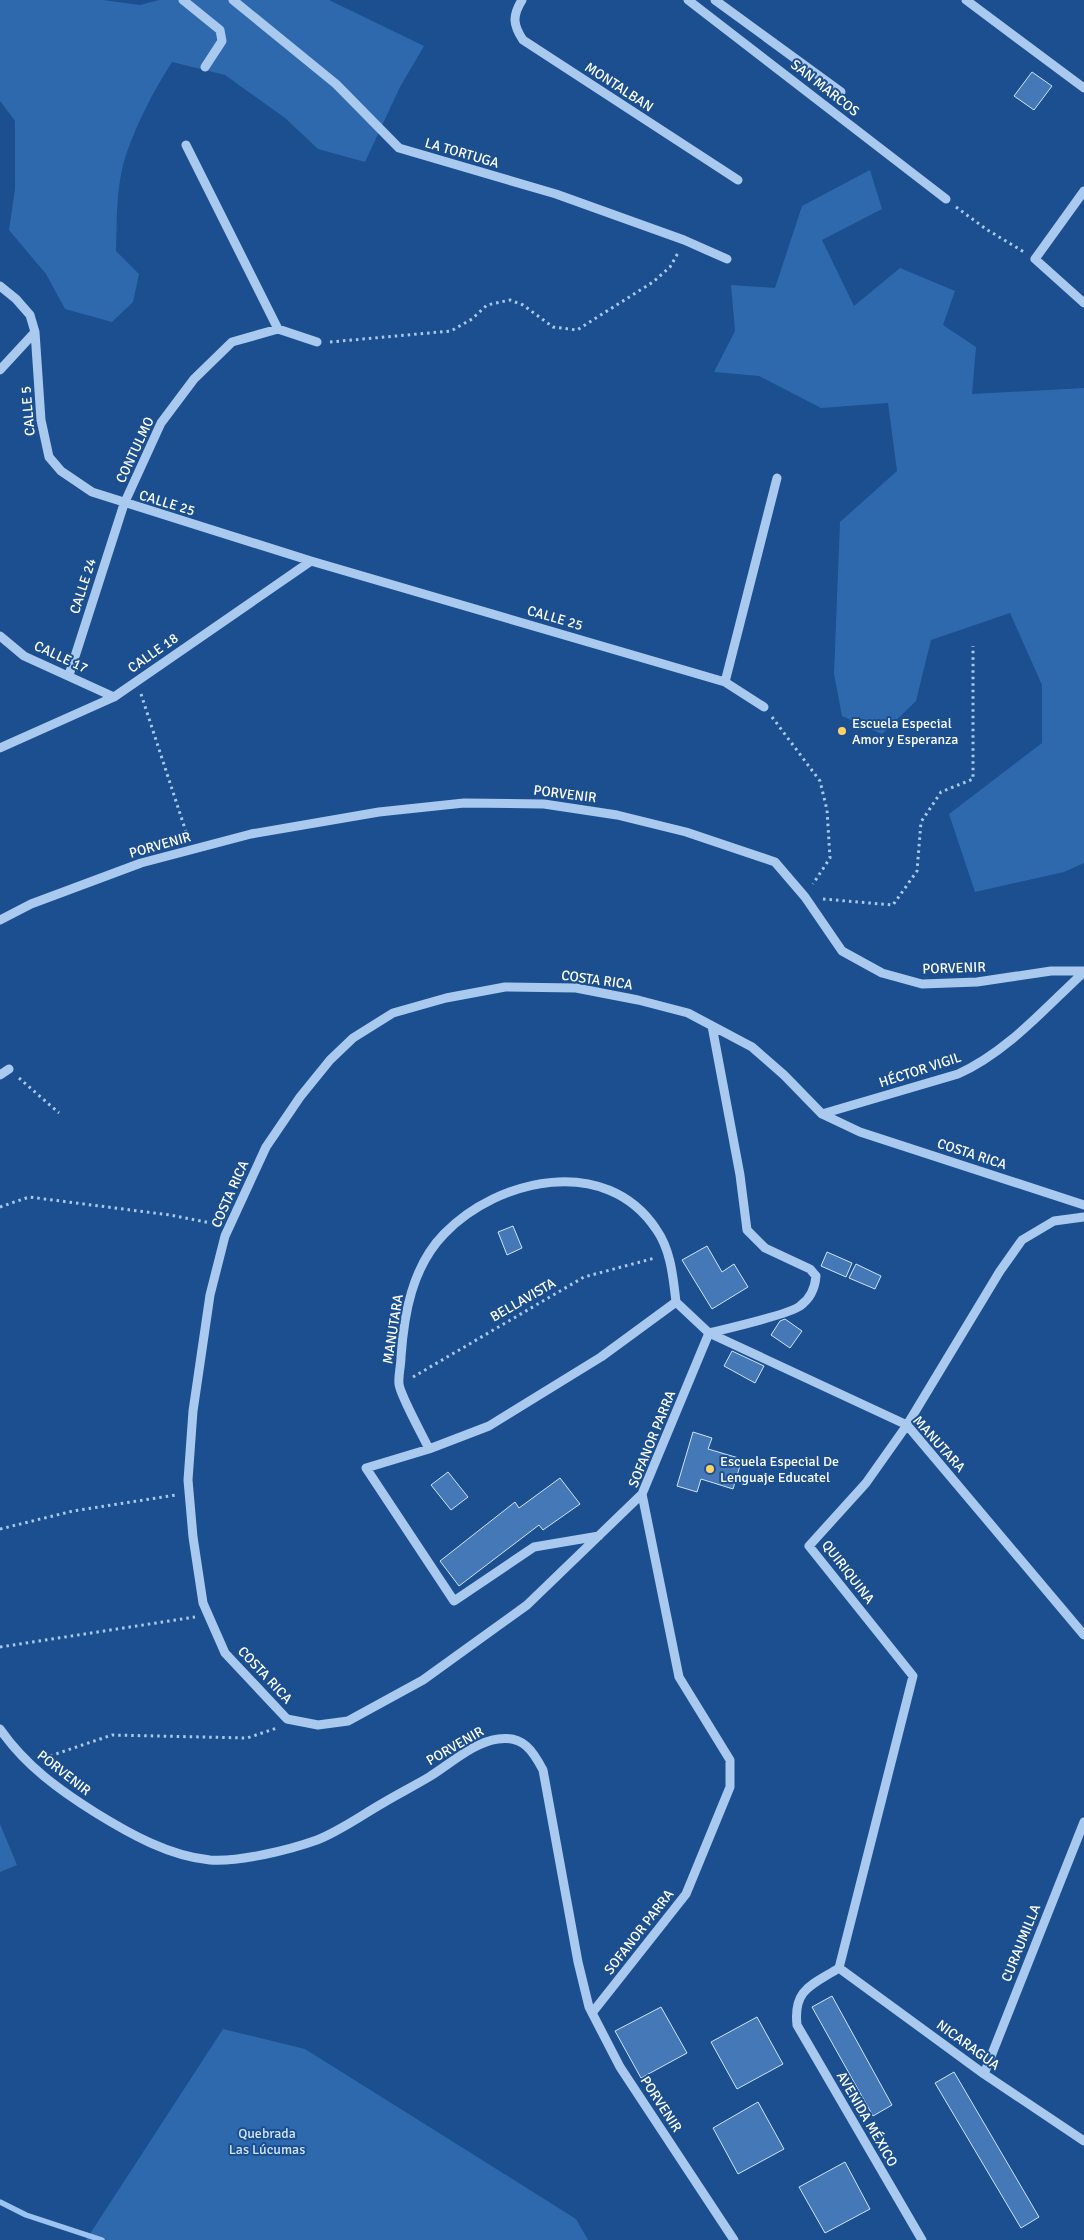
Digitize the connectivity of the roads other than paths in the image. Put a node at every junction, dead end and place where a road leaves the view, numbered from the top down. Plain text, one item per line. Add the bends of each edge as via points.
1 (183, 0) edge
2 (233, 0) edge
3 (522, 0) edge
4 (688, 0) edge
5 (715, 0) edge
6 (966, 0) edge
7 (205, 67) dead end
8 (1084, 88) edge
9 (841, 92) dead end
10 (186, 144) dead end
11 (738, 180) dead end
12 (1084, 191) edge
13 (946, 199) road end
14 (727, 259) dead end
15 (0, 286) edge
16 (1084, 303) edge
17 (278, 329) junction
18 (35, 332) junction
19 (317, 342) road end
20 (0, 370) edge
21 (777, 478) dead end
22 (124, 504) junction
23 (311, 561) junction
24 (0, 636) edge
25 (68, 675) junction
26 (726, 682) junction
27 (114, 697) junction
28 (764, 707) road end
29 (0, 748) edge
30 (0, 920) edge
31 (1084, 972) edge
32 (712, 1026) junction
33 (9, 1069) road end
34 (0, 1075) edge
35 (822, 1114) junction
36 (1084, 1204) edge
37 (1084, 1217) edge
38 (676, 1302) junction
39 (710, 1333) junction
40 (907, 1425) junction
41 (429, 1450) junction
42 (642, 1494) junction
43 (600, 1536) junction
44 (1084, 1635) edge
45 (0, 1729) edge
46 (1084, 1822) edge
47 (839, 1968) junction
48 (592, 2013) junction
49 (984, 2074) junction
50 (1084, 2141) edge
51 (734, 2240) edge
52 (922, 2240) edge

1 - 7 street via 220,30 222,41
2 - 14 street, LA TORTUGA via 336,84 399,148 556,194
3 - 11 street, MONTALBAN via 514,13 515,27 523,40
4 - 13 street, SAN MARCOS
5 - 9 street
6 - 8 street
10 - 17 street
12 - 16 street via 1035,259
15 - 18 street, CALLE 5 via 30,315
17 - 19 street
17 - 22 street, CONTULMO via 232,342 194,379 162,423
18 - 20 street
18 - 22 street, CALLE 5 via 41,420 49,457 61,472 92,492
21 - 26 street
22 - 23 street, CALLE 25
22 - 25 street, CALLE 24
23 - 26 street, CALLE 25
23 - 27 street, CALLE 18
24 - 25 street, CALLE 17 via 24,656
25 - 27 street, CALLE 17
26 - 28 street, CALLE 25
27 - 29 street, CALLE 18
30 - 31 street, PORVENIR via 31,904 141,863 251,834 379,812 464,803 544,804 617,815 686,832 775,862 805,897 842,952 882,973 922,984 977,982 1051,971
31 - 35 street, HÉCTOR VIGIL via 978,1065 958,1074
32 - 35 street, COSTA RICA via 752,1047 784,1074
32 - 39 street via 747,1230 765,1248 810,1269 816,1276 811,1294 799,1308
32 - 43 street, COSTA RICA via 688,1014 638,1000 576,988 505,987 446,998 393,1014 353,1038 330,1060 266,1147 229,1227 210,1295 193,1411 189,1494 203,1603 225,1653 287,1719 318,1725 348,1721 422,1680 527,1605
33 - 34 street
35 - 36 street, COSTA RICA via 860,1132
37 - 40 street, QUIRIQUINA via 1054,1221 1022,1240
38 - 39 street, MANUTARA
38 - 41 street via 602,1357 489,1426
38 - 41 street, MANUTARA via 673,1271 657,1229 635,1205 608,1188 575,1182 536,1184 503,1193 470,1212 443,1235 420,1268 408,1303 399,1385
39 - 40 street, MANUTARA
39 - 42 street, SOFANOR PARRA
40 - 44 street, MANUTARA
40 - 47 street, QUIRIQUINA via 866,1483 809,1546 914,1676
41 - 43 street via 366,1468 454,1600 534,1547
42 - 43 street, COSTA RICA
42 - 48 street, SOFANOR PARRA via 679,1677 730,1760 730,1787 686,1894
45 - 48 street, PORVENIR via 28,1764 65,1794 121,1829 164,1849 210,1860 257,1856 318,1839 471,1750 497,1739 511,1738 523,1742 533,1751 543,1770 578,1962
46 - 49 street, CURAUMILLA
47 - 49 street, NICARAGUA
47 - 52 street, AVENIDA MÉXICO via 807,1988 799,1997 795,2009 797,2025
48 - 51 street, PORVENIR via 620,2068
49 - 50 street, NICARAGUA

